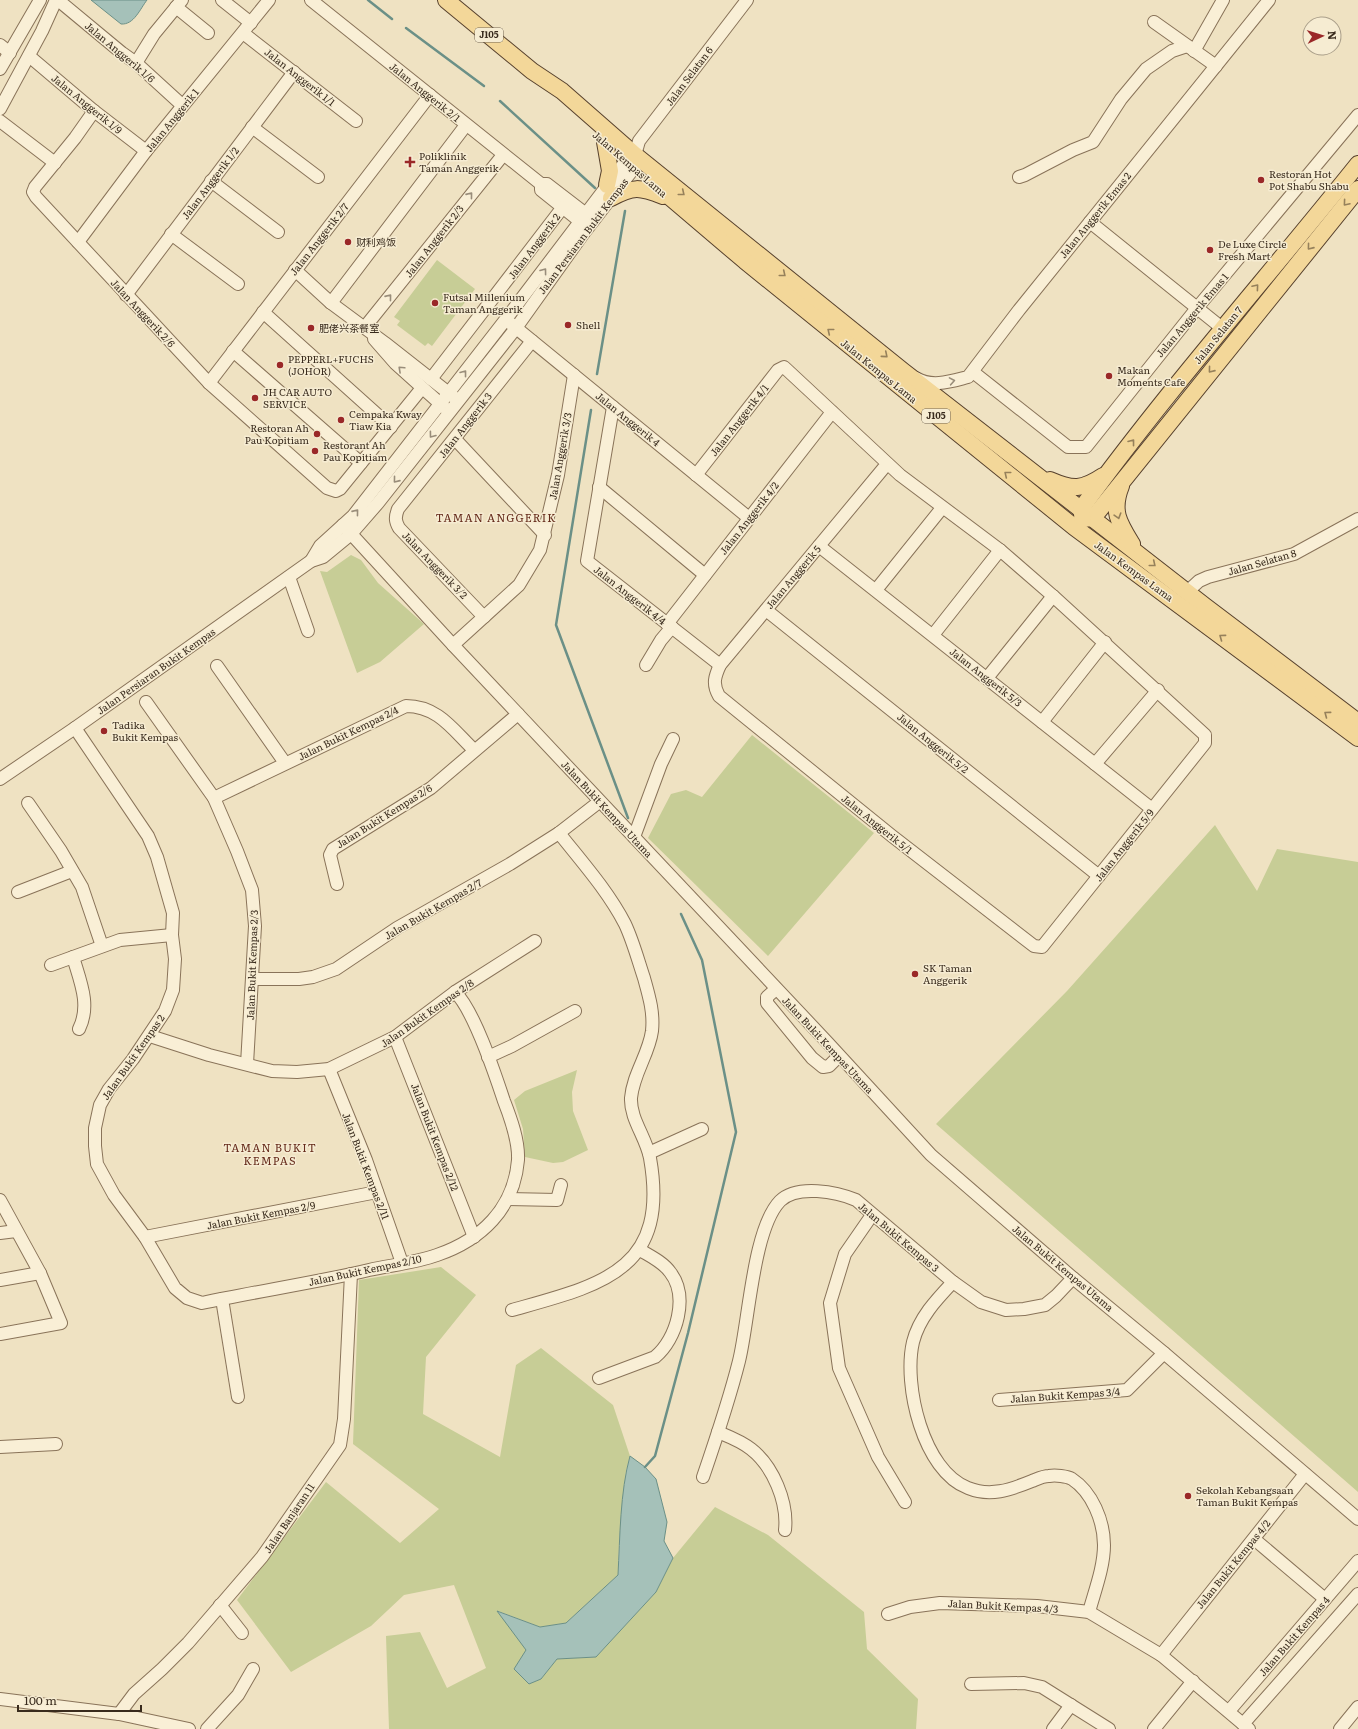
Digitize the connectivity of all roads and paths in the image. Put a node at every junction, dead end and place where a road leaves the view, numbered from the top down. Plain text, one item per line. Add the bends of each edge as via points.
1 (40, 0) edge
2 (57, 0) edge
3 (222, 0) edge
4 (269, 0) edge
5 (311, 0) edge
6 (446, 0) edge
7 (747, 0) edge
8 (1223, 0) edge
9 (1268, 0) edge
10 (179, 4) edge
11 (1154, 22) dead end
12 (247, 28) junction
13 (208, 33) dead end
14 (0, 46) edge
15 (1191, 49) junction
16 (10, 53) junction
17 (29, 56) junction
18 (136, 63) junction
19 (1216, 66) junction
20 (0, 69) edge
21 (532, 71) junction
22 (294, 72) junction
23 (430, 95) junction
24 (182, 105) junction
25 (0, 109) edge
26 (94, 111) junction
27 (1358, 115) edge
28 (0, 121) edge
29 (356, 121) dead end
30 (466, 125) junction
31 (252, 127) junction
32 (605, 142) junction
33 (146, 151) junction
34 (503, 155) junction
35 (632, 161) junction
36 (55, 163) junction
37 (1358, 165) edge
38 (318, 177) dead end
39 (1019, 177) dead end
40 (211, 181) junction
41 (540, 184) junction
42 (1358, 189) edge
43 (609, 192) junction
44 (670, 198) junction
45 (563, 208) junction
46 (584, 218) junction
47 (1090, 222) junction
48 (278, 232) dead end
49 (171, 234) junction
50 (78, 242) junction
51 (295, 270) junction
52 (238, 284) dead end
53 (126, 295) junction
54 (331, 303) junction
55 (1197, 308) junction
56 (263, 312) junction
57 (506, 319) junction
58 (365, 327) junction
59 (516, 328) junction
60 (1222, 328) junction
61 (532, 341) junction
62 (233, 351) junction
63 (903, 371) junction
64 (973, 372) junction
65 (574, 375) junction
66 (431, 379) junction
67 (208, 383) junction
68 (422, 388) junction
69 (453, 397) junction
70 (613, 407) junction
71 (445, 408) junction
72 (832, 412) junction
73 (391, 427) junction
74 (455, 439) junction
75 (361, 462) junction
76 (887, 464) junction
77 (1108, 473) junction
78 (696, 474) junction
79 (1034, 474) junction
80 (1124, 479) junction
81 (599, 487) junction
82 (1031, 493) junction
83 (942, 508) junction
84 (398, 509) joint
85 (1086, 516) junction
86 (749, 518) junction
87 (1358, 519) edge
88 (347, 529) junction
89 (544, 536) junction
90 (819, 546) junction
91 (332, 549) junction
92 (1000, 550) junction
93 (1136, 551) junction
94 (366, 552) junction
95 (311, 561) junction
96 (1123, 564) junction
97 (705, 575) junction
98 (289, 577) junction
99 (876, 590) junction
100 (1187, 592) junction
101 (1053, 596) junction
102 (766, 610) junction
103 (484, 617) junction
104 (669, 625) junction
105 (308, 631) dead end
106 (933, 635) junction
107 (1105, 642) junction
108 (453, 646) junction
109 (646, 665) dead end
110 (720, 665) junction
111 (217, 666) dead end
112 (987, 678) junction
113 (1158, 690) junction
114 (718, 696) joint
115 (146, 702) dead end
116 (518, 714) junction
117 (1042, 722) junction
118 (1358, 722) edge
119 (75, 728) junction
120 (1358, 738) edge
121 (673, 739) dead end
122 (474, 750) junction
123 (285, 763) junction
124 (1095, 764) junction
125 (0, 779) edge
126 (214, 798) junction
127 (599, 802) junction
128 (28, 803) dead end
129 (1152, 809) junction
130 (560, 833) junction
131 (634, 837) junction
132 (72, 871) junction
133 (1099, 876) junction
134 (337, 884) dead end
135 (18, 892) dead end
136 (172, 935) junction
137 (535, 941) dead end
138 (102, 946) junction
139 (1038, 947) joint
140 (73, 957) junction
141 (51, 965) dead end
142 (253, 979) junction
143 (776, 989) junction
144 (454, 992) junction
145 (575, 1011) dead end
146 (79, 1028) dead end
147 (150, 1036) junction
148 (395, 1037) junction
149 (839, 1056) junction
150 (488, 1057) junction
151 (247, 1064) junction
152 (329, 1070) junction
153 (702, 1129) dead end
154 (649, 1153) junction
155 (561, 1185) dead end
156 (377, 1192) junction
157 (508, 1199) junction
158 (0, 1200) edge
159 (872, 1215) junction
160 (16, 1230) junction
161 (0, 1233) edge
162 (145, 1237) junction
163 (474, 1237) junction
164 (640, 1250) junction
165 (402, 1263) junction
166 (40, 1273) junction
167 (351, 1274) junction
168 (1073, 1278) junction
169 (0, 1280) edge
170 (953, 1282) junction
171 (222, 1298) junction
172 (202, 1302) joint
173 (512, 1310) dead end
174 (0, 1334) edge
175 (1164, 1353) junction
176 (599, 1378) dead end
177 (238, 1398) dead end
178 (999, 1400) dead end
179 (718, 1432) junction
180 (56, 1444) dead end
181 (0, 1447) edge
182 (1305, 1474) junction
183 (703, 1477) dead end
184 (905, 1502) dead end
185 (1358, 1519) edge
186 (785, 1530) dead end
187 (1254, 1539) junction
188 (1358, 1561) edge
189 (1358, 1594) edge
190 (1325, 1599) junction
191 (220, 1605) junction
192 (1088, 1612) junction
193 (888, 1614) dead end
194 (242, 1633) dead end
195 (1161, 1655) junction
196 (253, 1669) dead end
197 (1193, 1681) junction
198 (971, 1684) dead end
199 (0, 1699) edge
200 (1071, 1705) junction
201 (1358, 1707) edge
202 (1229, 1711) junction
203 (119, 1714) junction
204 (1246, 1727) edge
205 (189, 1729) edge
206 (207, 1729) edge
207 (1053, 1729) edge
208 (1109, 1729) edge
209 (1154, 1729) edge
210 (1340, 1729) edge

1 - 16 street
2 - 17 street
2 - 18 street, Jalan Anggerik 1/6
3 - 12 street, Jalan Anggerik 1/1
4 - 12 street, Jalan Anggerik 1
5 - 23 street, Jalan Anggerik 2/1
6 - 21 main road, Jalan Kempas Lama / J105
7 - 35 street, Jalan Selatan 6 via 640,141
8 - 15 street
9 - 19 street, Jalan Anggerik Emas 2
10 - 13 street
10 - 18 street via 154,34
11 - 15 street
12 - 22 street, Jalan Anggerik 1/1
12 - 24 street, Jalan Anggerik 1
14 - 16 street
15 - 19 street
15 - 39 street via 1172,51 1146,69 1120,98 1093,142
16 - 20 street
17 - 25 street
17 - 26 street, Jalan Anggerik 1/9
18 - 24 street, Jalan Anggerik 1/6
19 - 47 street, Jalan Anggerik Emas 2
21 - 32 main road, Jalan Kempas Lama / J105
21 - 35 main road, Jalan Kempas Lama / J105 via 562,91
22 - 29 street, Jalan Anggerik 1/1
22 - 31 street, Jalan Anggerik 1/2
23 - 30 street, Jalan Anggerik 2/1
23 - 51 street, Jalan Anggerik 2/7
24 - 33 street, Jalan Anggerik 1
26 - 33 street, Jalan Anggerik 1/9
26 - 36 street
27 - 55 street, Jalan Anggerik Emas 1
28 - 36 street
30 - 34 street, Jalan Anggerik 2/1
30 - 54 street
31 - 38 street
31 - 40 street, Jalan Anggerik 1/2
32 - 35 main road, Jalan Kempas Lama / J105
32 - 43 main road via 610,171
33 - 50 street, Jalan Anggerik 1
34 - 41 street, Jalan Anggerik 2/1
58 -> 34 street, Jalan Anggerik 2/3
35 - 43 street, Jalan Persiaran Bukit Kempas
35 - 44 main road, Jalan Kempas Lama / J105
35 -> 63 main road, Jalan Kempas Lama / J105
36 - 50 street, Jalan Anggerik 2/6 via 33,192
60 -> 37 main road, Jalan Selatan 7
40 - 48 street
40 - 49 street, Jalan Anggerik 1/2
41 - 45 street, Jalan Anggerik 2/1 via 542,190
41 - 46 street, Jalan Anggerik 2/1 via 547,184
42 -> 80 main road, Jalan Selatan 7
43 - 44 main road via 641,188
43 - 46 street, Jalan Persiaran Bukit Kempas
43 - 59 street, Jalan Persiaran Bukit Kempas
82 -> 44 main road, Jalan Kempas Lama / J105
45 - 46 street, Jalan Anggerik 2/1
45 - 66 street, Jalan Anggerik 2
57 -> 46 street, Jalan Persiaran Bukit Kempas
47 - 55 street
47 - 64 street, Jalan Anggerik Emas 2
49 - 52 street
49 - 53 street, Jalan Anggerik 1/2
50 - 53 street, Jalan Anggerik 2/6
51 - 54 street
51 - 56 street, Jalan Anggerik 2/7
53 - 67 street, Jalan Anggerik 2/6
54 - 58 street
55 - 60 street
55 - 64 street, Jalan Anggerik Emas 1 via 1086,447 1068,447
56 - 62 street, Jalan Anggerik 2/7
56 - 73 street
57 - 59 street, Jalan Anggerik 4
69 -> 57 street, Jalan Persiaran Bukit Kempas
58 - 66 street
68 -> 58 street via 384,352
59 - 61 street, Jalan Anggerik 4
59 - 69 street, Jalan Persiaran Bukit Kempas
77 -> 60 main road, Jalan Selatan 7
61 - 65 street, Jalan Anggerik 4
61 - 74 street, Jalan Anggerik 3
62 - 67 street, Jalan Anggerik 2/7
62 - 75 street
63 -> 64 street, Jalan Anggerik Emas 2 via 924,383 940,383 968,377
63 - 79 main road, Jalan Kempas Lama / J105
65 - 70 street, Jalan Anggerik 4
65 - 89 street, Jalan Anggerik 3/3 via 558,475
66 - 69 street
67 - 75 street, Jalan Anggerik 2/6 via 327,488 336,491 340,489
68 - 71 street
68 - 73 street
69 - 71 street, Jalan Persiaran Bukit Kempas
70 - 78 street, Jalan Anggerik 4
70 - 81 street, Jalan Anggerik 4/4
71 - 88 street, Jalan Persiaran Bukit Kempas via 378,503
72 - 76 street
72 - 78 street, Jalan Anggerik 4/1 via 784,367 778,370
72 - 86 street, Jalan Anggerik 4/2
73 - 75 street
74 - 84 street, Jalan Anggerik 3
74 - 89 street
76 - 83 street
76 - 90 street, Jalan Anggerik 5
77 - 79 main road via 1080,488 1064,486
77 - 85 main road, Jalan Selatan 7
78 - 86 street, Jalan Anggerik 4
79 - 85 main road, Jalan Kempas Lama / J105
80 - 85 main road, Jalan Selatan 7
80 -> 93 main road via 1116,509 1118,520
81 - 97 street
81 - 104 street, Jalan Anggerik 4/4 via 588,561
82 - 85 main road via 1066,515
82 - 96 main road, Jalan Kempas Lama / J105
83 - 92 street
83 - 99 street
84 - 103 street, Jalan Anggerik 3/2 via 395,521 399,528
85 - 93 main road, Jalan Kempas Lama / J105
85 - 96 main road via 1090,533
86 - 97 street, Jalan Anggerik 4/2
87 - 100 street, Jalan Selatan 8 via 1294,554 1208,577
88 - 91 street, Jalan Persiaran Bukit Kempas
88 - 94 street, Jalan Bukit Kempas Utama
88 - 95 street, Jalan Persiaran Bukit Kempas via 320,546
89 - 103 street, Jalan Anggerik 3/3 via 535,560 519,585
90 - 99 street, Jalan Anggerik 5/3
90 - 102 street, Jalan Anggerik 5
91 - 94 street via 348,547
91 - 95 street, Jalan Persiaran Bukit Kempas via 323,557
92 - 101 street
92 - 106 street
93 -> 100 main road, Jalan Kempas Lama / J105
94 - 108 street, Jalan Bukit Kempas Utama
95 - 98 street, Jalan Persiaran Bukit Kempas
120 -> 96 main road, Jalan Kempas Lama / J105
97 - 104 street, Jalan Anggerik 4/2
98 - 105 street
98 - 119 street, Jalan Persiaran Bukit Kempas
99 - 106 street, Jalan Anggerik 5/3
100 - 118 main road, Jalan Kempas Lama / J105
101 - 107 street
101 - 112 street
102 - 110 street, Jalan Anggerik 5
102 - 133 street, Jalan Anggerik 5/2
103 - 108 street, Jalan Anggerik 3/3
104 - 109 street, Jalan Anggerik 4/2
104 - 110 street, Jalan Anggerik 4/4
106 - 112 street, Jalan Anggerik 5/3
107 - 113 street
107 - 117 street
108 - 116 street, Jalan Bukit Kempas Utama
110 - 114 street, Jalan Anggerik 5 via 714,683
111 - 123 street
112 - 117 street, Jalan Anggerik 5/3
113 - 124 street
113 - 129 street, Jalan Anggerik 5/9 via 1203,733 1206,739
114 - 139 street, Jalan Anggerik 5/1 via 892,836
115 - 126 street, Jalan Bukit Kempas 2/3
116 - 122 street, Jalan Bukit Kempas 2/6
116 - 127 street, Jalan Bukit Kempas Utama
117 - 124 street, Jalan Anggerik 5/3
119 - 125 street, Jalan Persiaran Bukit Kempas
119 - 136 street, Jalan Bukit Kempas 2 via 148,836 173,912
121 - 131 street
122 - 123 street, Jalan Bukit Kempas 2/4 via 437,714 420,706 406,706
122 - 134 street, Jalan Bukit Kempas 2/6 via 431,788 333,849 330,855
123 - 126 street, Jalan Bukit Kempas 2/4
124 - 129 street, Jalan Anggerik 5/3
126 - 142 street, Jalan Bukit Kempas 2/3 via 252,890 255,911
127 - 130 street, Jalan Bukit Kempas 2/7
127 - 131 street, Jalan Bukit Kempas Utama
128 - 132 street
129 - 133 street, Jalan Anggerik 5/9
130 - 142 street, Jalan Bukit Kempas 2/7 via 397,928 336,969 299,979
130 - 154 street via 613,903 625,924 651,1001 652,1034 631,1098 632,1111
131 - 143 street, Jalan Bukit Kempas Utama
132 - 135 street
132 - 138 street via 82,887
133 - 139 street, Jalan Anggerik 5/9 via 1046,945
136 - 138 street via 138,937
136 - 147 street, Jalan Bukit Kempas 2 via 175,958 173,990 165,1011
137 - 144 street, Jalan Bukit Kempas 2/8
138 - 140 street
140 - 141 street
140 - 146 street via 85,1003 84,1019
142 - 151 street, Jalan Bukit Kempas 2/3
143 - 149 street, Jalan Bukit Kempas Utama
143 - 149 street via 767,997 767,1003 812,1058 823,1067 828,1066
144 - 148 street, Jalan Bukit Kempas 2/8
144 - 150 street, Jalan Bukit Kempas 2/10 via 467,1008
145 - 150 street
147 - 151 street, Jalan Bukit Kempas 2/8
147 - 162 street, Jalan Bukit Kempas 2 via 109,1089 100,1105 95,1128 97,1164 114,1195
148 - 152 street, Jalan Bukit Kempas 2/8
148 - 163 street, Jalan Bukit Kempas 2/12
149 - 168 street, Jalan Bukit Kempas Utama via 931,1155
150 - 157 street, Jalan Bukit Kempas 2/10 via 507,1109 518,1160
151 - 152 street, Jalan Bukit Kempas 2/8 via 272,1071
152 - 156 street, Jalan Bukit Kempas 2/11
153 - 154 street
154 - 164 street via 653,1173 652,1207 650,1226
155 - 157 street via 557,1200
156 - 162 street, Jalan Bukit Kempas 2/9
156 - 165 street, Jalan Bukit Kempas 2/11
157 - 163 street, Jalan Bukit Kempas 2/10 via 504,1208
158 - 160 street
159 - 170 street, Jalan Bukit Kempas 3
159 - 179 street, Jalan Bukit Kempas 3 via 856,1200 840,1194 804,1192 781,1200 770,1217 757,1254 739,1359
159 - 184 street via 845,1254 830,1304 839,1368 878,1457
160 - 161 street
160 - 166 street
162 - 172 street, Jalan Bukit Kempas 2 via 175,1288 188,1298
163 - 165 street, Jalan Bukit Kempas 2/10 via 438,1255
164 - 173 street via 597,1283 580,1291
164 - 176 street via 670,1272 676,1283 680,1310 662,1352
165 - 167 street, Jalan Bukit Kempas 2/10
166 - 169 street
166 - 174 street via 61,1323
167 - 171 street, Jalan Bukit Kempas 2/10
167 - 191 street, Jalan Banjaran 11 via 344,1419 340,1445 262,1557
168 - 170 street, Jalan Bukit Kempas 3 via 1045,1305 1006,1310 981,1302
168 - 175 street, Jalan Bukit Kempas Utama
170 - 192 street via 935,1300 922,1319 913,1342 911,1370 915,1409 921,1429 941,1469 967,1488 984,1493 1004,1491 1048,1476 1071,1478 1084,1489 1096,1507 1104,1544 1103,1560
171 - 172 street, Jalan Bukit Kempas 2/10
171 - 177 street
175 - 178 street, Jalan Bukit Kempas 3/4 via 1127,1390
175 - 182 street, Jalan Bukit Kempas Utama
179 - 183 street, Jalan Bukit Kempas 3
179 - 186 street via 738,1440 752,1450 766,1466 779,1490 786,1521
180 - 181 street
182 - 185 street, Jalan Bukit Kempas Utama
182 - 187 street, Jalan Bukit Kempas 4/2
187 - 190 street
187 - 195 street, Jalan Bukit Kempas 4/2
188 - 190 street, Jalan Bukit Kempas 4
189 - 204 street, Jalan Bukit Kempas 4
190 - 202 street, Jalan Bukit Kempas 4
191 - 194 street
191 - 203 street, Jalan Banjaran 11 via 162,1669 134,1694
192 - 193 street, Jalan Bukit Kempas 4/3 via 1037,1606 940,1603 910,1607
192 - 195 street, Jalan Bukit Kempas 4/3
195 - 197 street, Jalan Bukit Kempas 4/3
196 - 206 street via 238,1695
197 - 202 street, Jalan Bukit Kempas 4/3
197 - 209 street
198 - 200 street via 1024,1683 1042,1687
199 - 203 street
200 - 207 street
200 - 208 street
201 - 210 street
202 - 204 street, Jalan Bukit Kempas 4/3
203 - 205 street

